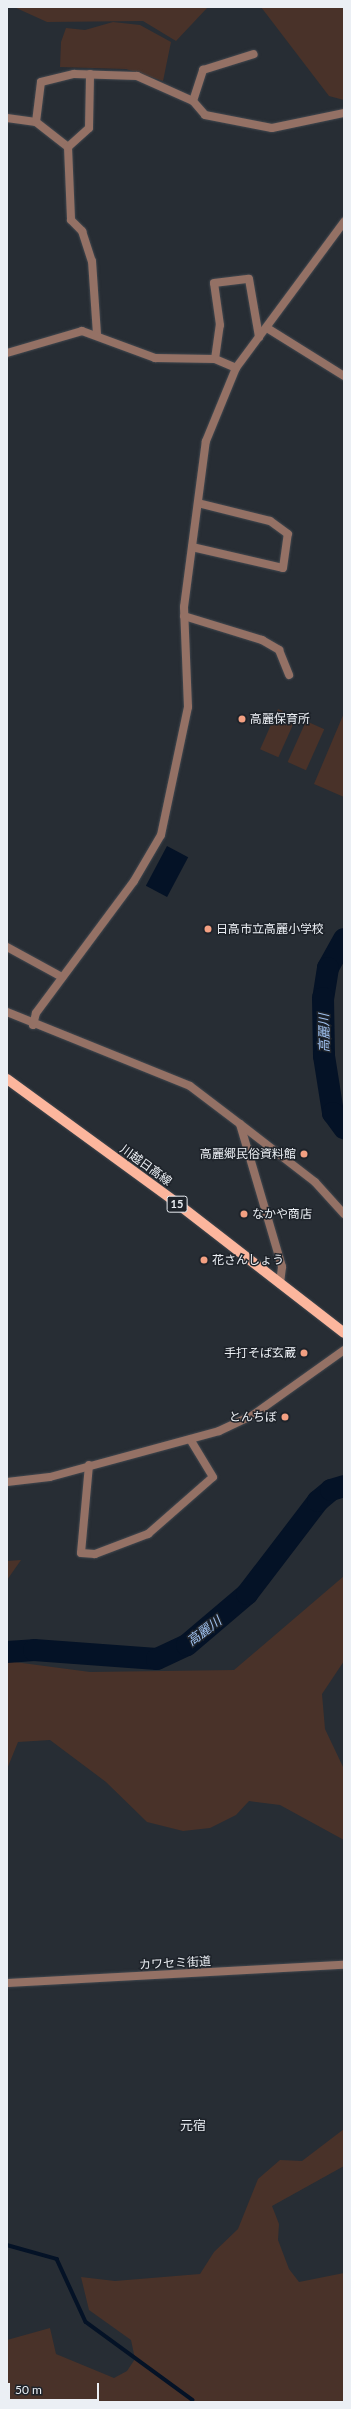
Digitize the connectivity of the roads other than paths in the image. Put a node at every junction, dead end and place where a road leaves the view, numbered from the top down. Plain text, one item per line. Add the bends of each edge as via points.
1 (254, 54) dead end
2 (90, 74) junction
3 (194, 101) junction
4 (344, 114) edge
5 (7, 118) edge
6 (36, 122) junction
7 (68, 148) junction
8 (344, 222) edge
9 (267, 328) junction
10 (97, 335) junction
11 (259, 337) junction
12 (7, 353) edge
13 (215, 359) junction
14 (236, 368) junction
15 (344, 376) edge
16 (198, 503) junction
17 (192, 547) junction
18 (184, 616) junction
19 (289, 675) dead end
20 (7, 947) edge
21 (62, 977) junction
22 (7, 1012) edge
23 (33, 1025) junction
24 (7, 1079) edge
25 (240, 1124) junction
26 (344, 1214) edge
27 (280, 1284) junction
28 (344, 1333) edge
29 (344, 1350) edge
30 (190, 1440) junction
31 (89, 1466) junction
32 (7, 1482) edge
33 (344, 1965) edge
34 (7, 1983) edge

1 - 3 street via 203,70
2 - 3 street via 137,76
2 - 6 street via 41,82
2 - 7 street via 89,128
3 - 4 street via 204,115 272,128
5 - 6 street
6 - 7 street
7 - 10 street via 71,220 82,231 92,261
8 - 9 street
9 - 11 street
9 - 15 street
10 - 12 street via 82,331 68,333
10 - 13 street via 155,358
11 - 13 street via 249,279 214,283 220,325
11 - 14 street
13 - 14 street
14 - 16 street via 206,441
16 - 17 street
16 - 17 street via 270,521 288,534 283,568
17 - 18 street
18 - 19 street via 262,640 279,650
18 - 21 street via 188,707 161,836 134,881
20 - 21 street
21 - 23 street via 36,1013
22 - 23 street
23 - 25 street via 190,1086
24 - 27 main road, 川越日高線 / 15 via 174,1201
25 - 26 street via 315,1182
25 - 27 street via 282,1267
27 - 28 main road, 川越日高線 / 15
29 - 30 street via 253,1415 219,1432
30 - 31 street
30 - 31 street via 213,1477 148,1534 94,1554 81,1553
31 - 32 street via 50,1477
33 - 34 street, カワセミ街道

